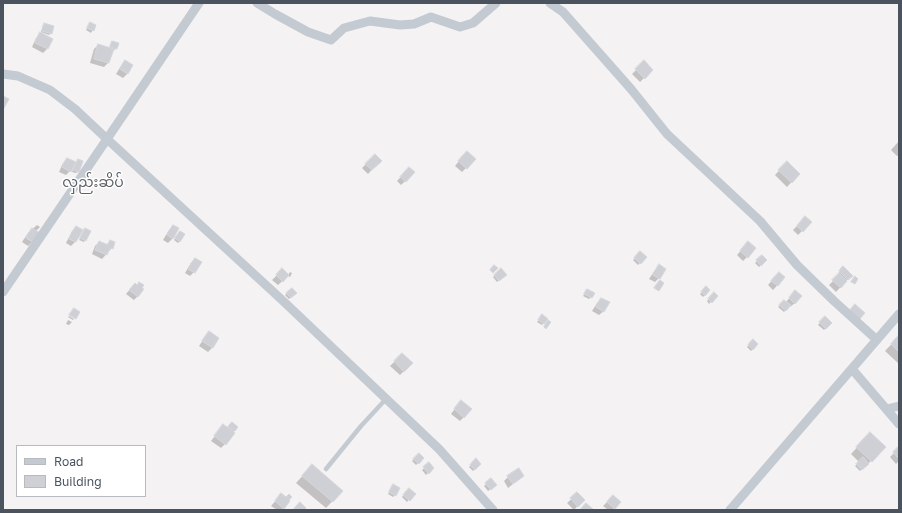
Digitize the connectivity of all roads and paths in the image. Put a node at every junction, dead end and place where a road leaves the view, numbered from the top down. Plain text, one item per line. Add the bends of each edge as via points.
1 (199, 3) edge
2 (257, 3) edge
3 (496, 3) edge
4 (550, 3) edge
5 (3, 74) edge
6 (106, 139) junction
7 (3, 292) edge
8 (899, 314) edge
9 (877, 340) junction
10 (852, 369) junction
11 (386, 399) junction
12 (899, 406) edge
13 (887, 409) junction
14 (899, 424) edge
15 (326, 469) dead end
16 (493, 510) edge
17 (730, 510) edge

1 - 6 street
2 - 3 street via 308,32 330,40 344,28 370,21 414,24 431,17 460,27 473,23
4 - 9 street via 563,12 667,134 760,221 797,265
5 - 6 street via 18,76 50,90 75,109
6 - 7 street
6 - 11 street via 275,293
8 - 9 street
9 - 10 street
10 - 13 street
10 - 17 street
11 - 15 lane
11 - 16 street via 439,450
12 - 13 street
13 - 14 street

